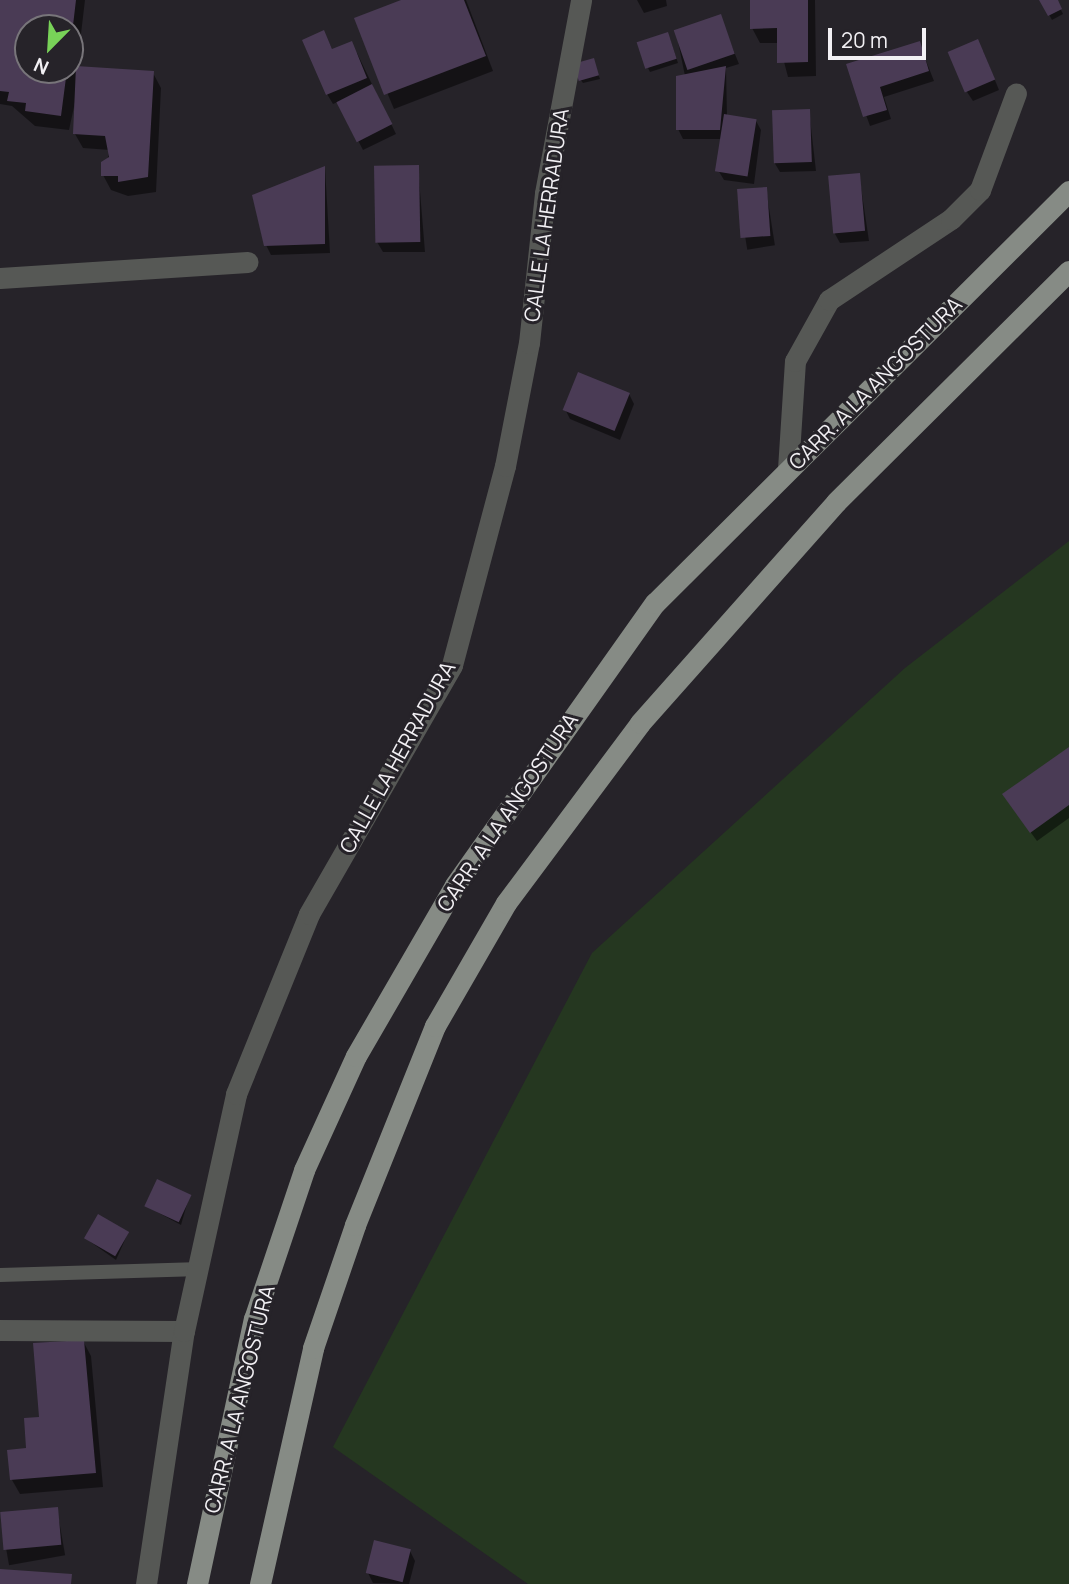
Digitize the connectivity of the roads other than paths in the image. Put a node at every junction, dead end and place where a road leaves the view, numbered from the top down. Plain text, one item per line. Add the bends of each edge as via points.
1 (581, 0) edge
2 (1016, 93) dead end
3 (1069, 191) edge
4 (247, 262) dead end
5 (1069, 271) edge
6 (0, 278) edge
7 (788, 469) junction
8 (201, 1269) junction
9 (0, 1275) edge
10 (0, 1330) edge
11 (184, 1331) junction
12 (146, 1584) edge
13 (197, 1584) edge
14 (260, 1584) edge

1 - 8 street, CALLE LA HERRADURA via 545,193 529,343 505,466 452,665 309,914 236,1094
2 - 7 street via 980,190 951,219 829,300 795,361
3 - 7 main road, CARR. A LA ANGOSTURA
4 - 6 street
5 - 14 main road via 818,522 640,723 506,903 435,1026 355,1225 313,1348
7 - 13 main road, CARR. A LA ANGOSTURA via 655,603 551,743 455,885 356,1056 304,1170 254,1319
8 - 9 lane
8 - 11 street, CALLE LA HERRADURA
10 - 11 street
11 - 12 street, CALLE LA HERRADURA

